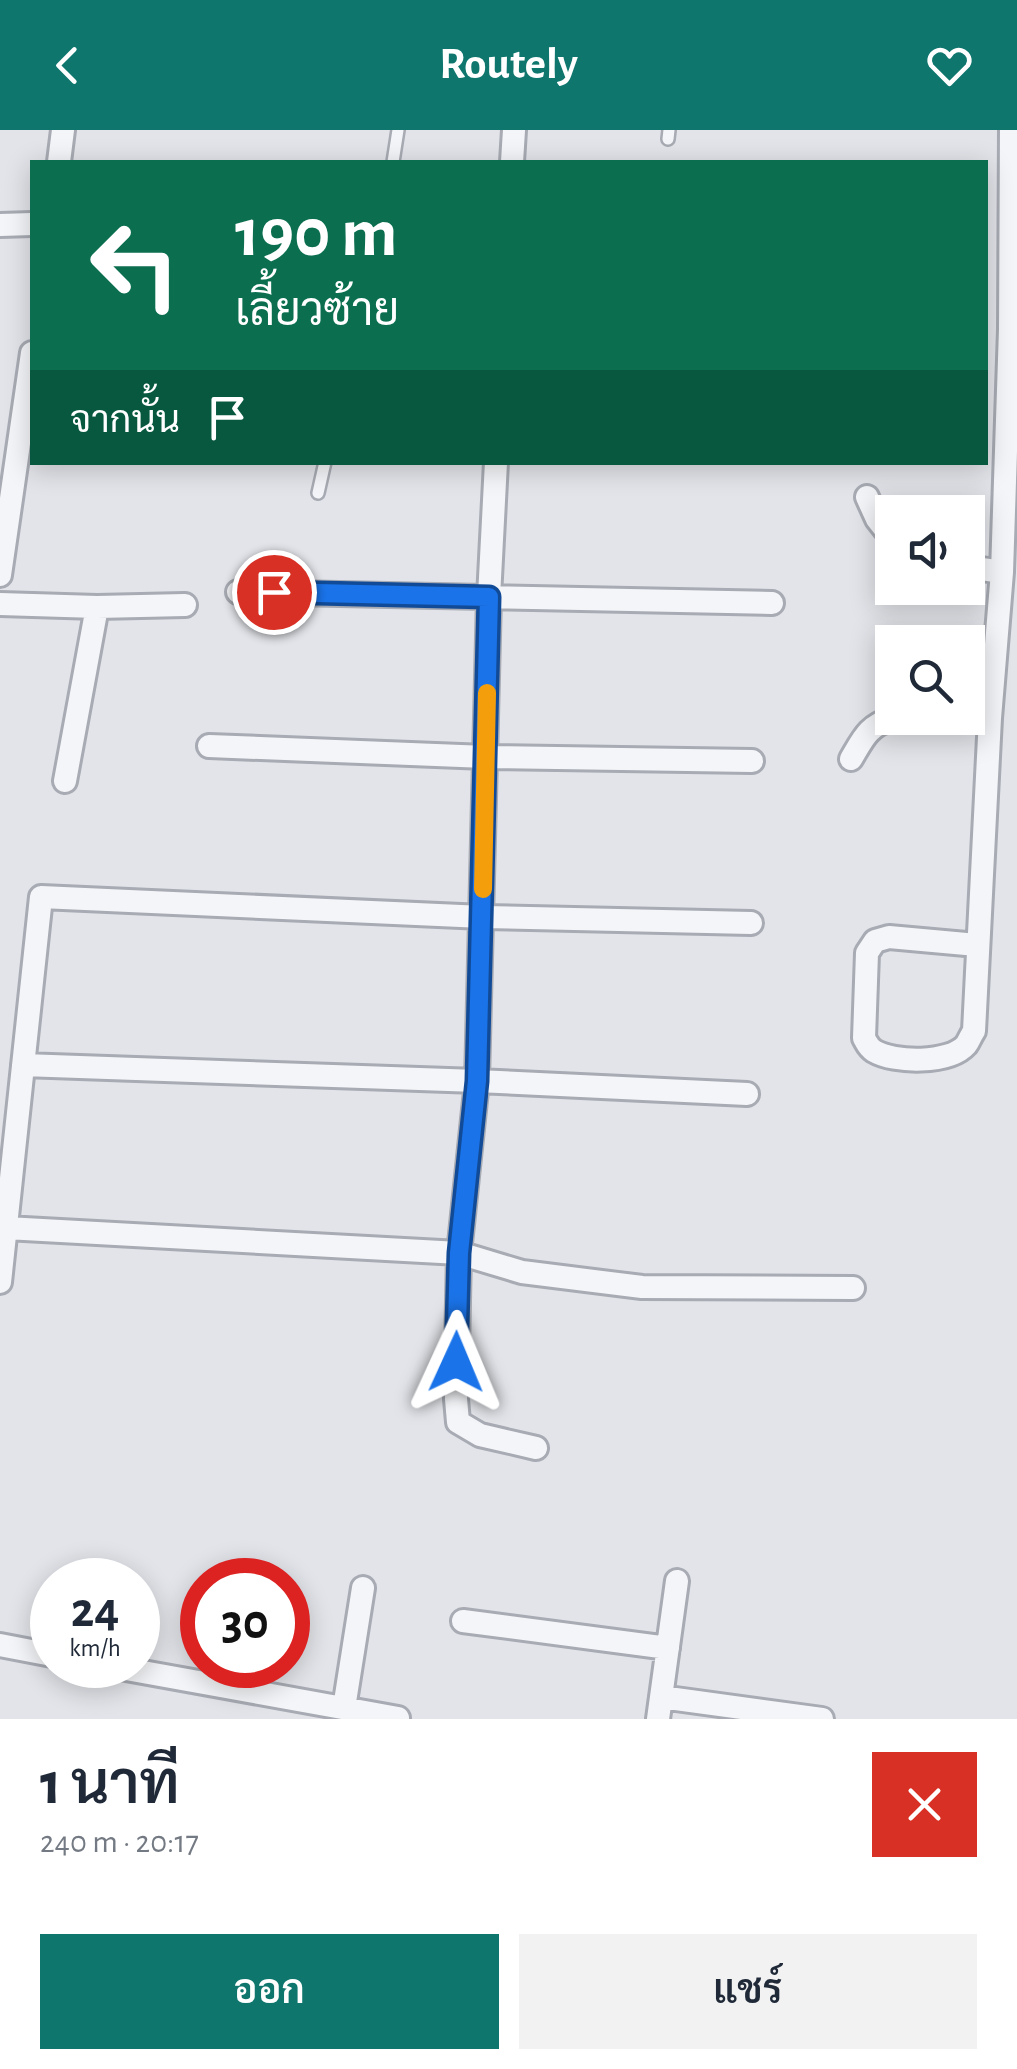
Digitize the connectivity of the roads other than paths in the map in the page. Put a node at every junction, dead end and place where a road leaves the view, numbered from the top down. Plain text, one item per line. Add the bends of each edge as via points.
1 (63, 130) edge
2 (398, 130) edge
3 (514, 130) edge
4 (1011, 130) edge
5 (60, 160) edge
6 (392, 160) edge
7 (512, 160) edge
8 (30, 224) edge
9 (0, 226) edge
10 (988, 297) edge
11 (1009, 297) junction
12 (30, 363) edge
13 (18, 422) edge
14 (324, 465) edge
15 (496, 465) edge
16 (318, 493) dead end
17 (867, 497) dead end
18 (875, 515) edge
19 (985, 570) edge
20 (1002, 572) junction
21 (0, 575) edge
22 (238, 592) dead end
23 (489, 597) junction
24 (772, 603) dead end
25 (0, 604) edge
26 (185, 604) dead end
27 (97, 607) junction
28 (985, 680) edge
29 (875, 724) edge
30 (979, 735) edge
31 (209, 746) dead end
32 (486, 758) junction
33 (851, 759) dead end
34 (752, 762) dead end
35 (65, 781) dead end
36 (483, 918) junction
37 (751, 924) dead end
38 (977, 946) junction
39 (23, 1065) junction
40 (477, 1081) junction
41 (748, 1094) dead end
42 (6, 1228) junction
43 (459, 1253) junction
44 (0, 1282) edge
45 (853, 1288) dead end
46 (536, 1448) dead end
47 (677, 1581) dead end
48 (363, 1588) dead end
49 (463, 1621) dead end
50 (0, 1646) edge
51 (668, 1648) junction
52 (30, 1652) edge
53 (265, 1688) edge
54 (344, 1708) junction
55 (659, 1708) edge
56 (398, 1718) edge
57 (822, 1719) edge

1 - 5 street
2 - 6 lane
3 - 7 street
4 - 11 street
8 - 9 street
10 - 11 street
11 - 20 street
12 - 13 street
13 - 21 street
14 - 16 lane
15 - 23 street
17 - 18 street
19 - 20 street
20 - 28 street
22 - 23 street
23 - 24 street
23 - 32 street
25 - 27 street
26 - 27 street
27 - 35 street
29 - 33 street
30 - 38 street
31 - 32 street
32 - 34 street
32 - 36 street
36 - 37 street
36 - 39 street via 41,897
36 - 40 street
38 - 38 street via 974,1030 964,1047 936,1060 870,1049 864,1038 867,953 876,941
39 - 40 street
39 - 42 street
40 - 41 street
40 - 43 street
42 - 43 street
42 - 44 street
43 - 45 street via 522,1272 642,1286
43 - 46 street via 458,1422 480,1435
47 - 51 street
48 - 54 street
49 - 51 street
50 - 52 street
51 - 55 street
53 - 54 street
54 - 56 street
55 - 57 street

